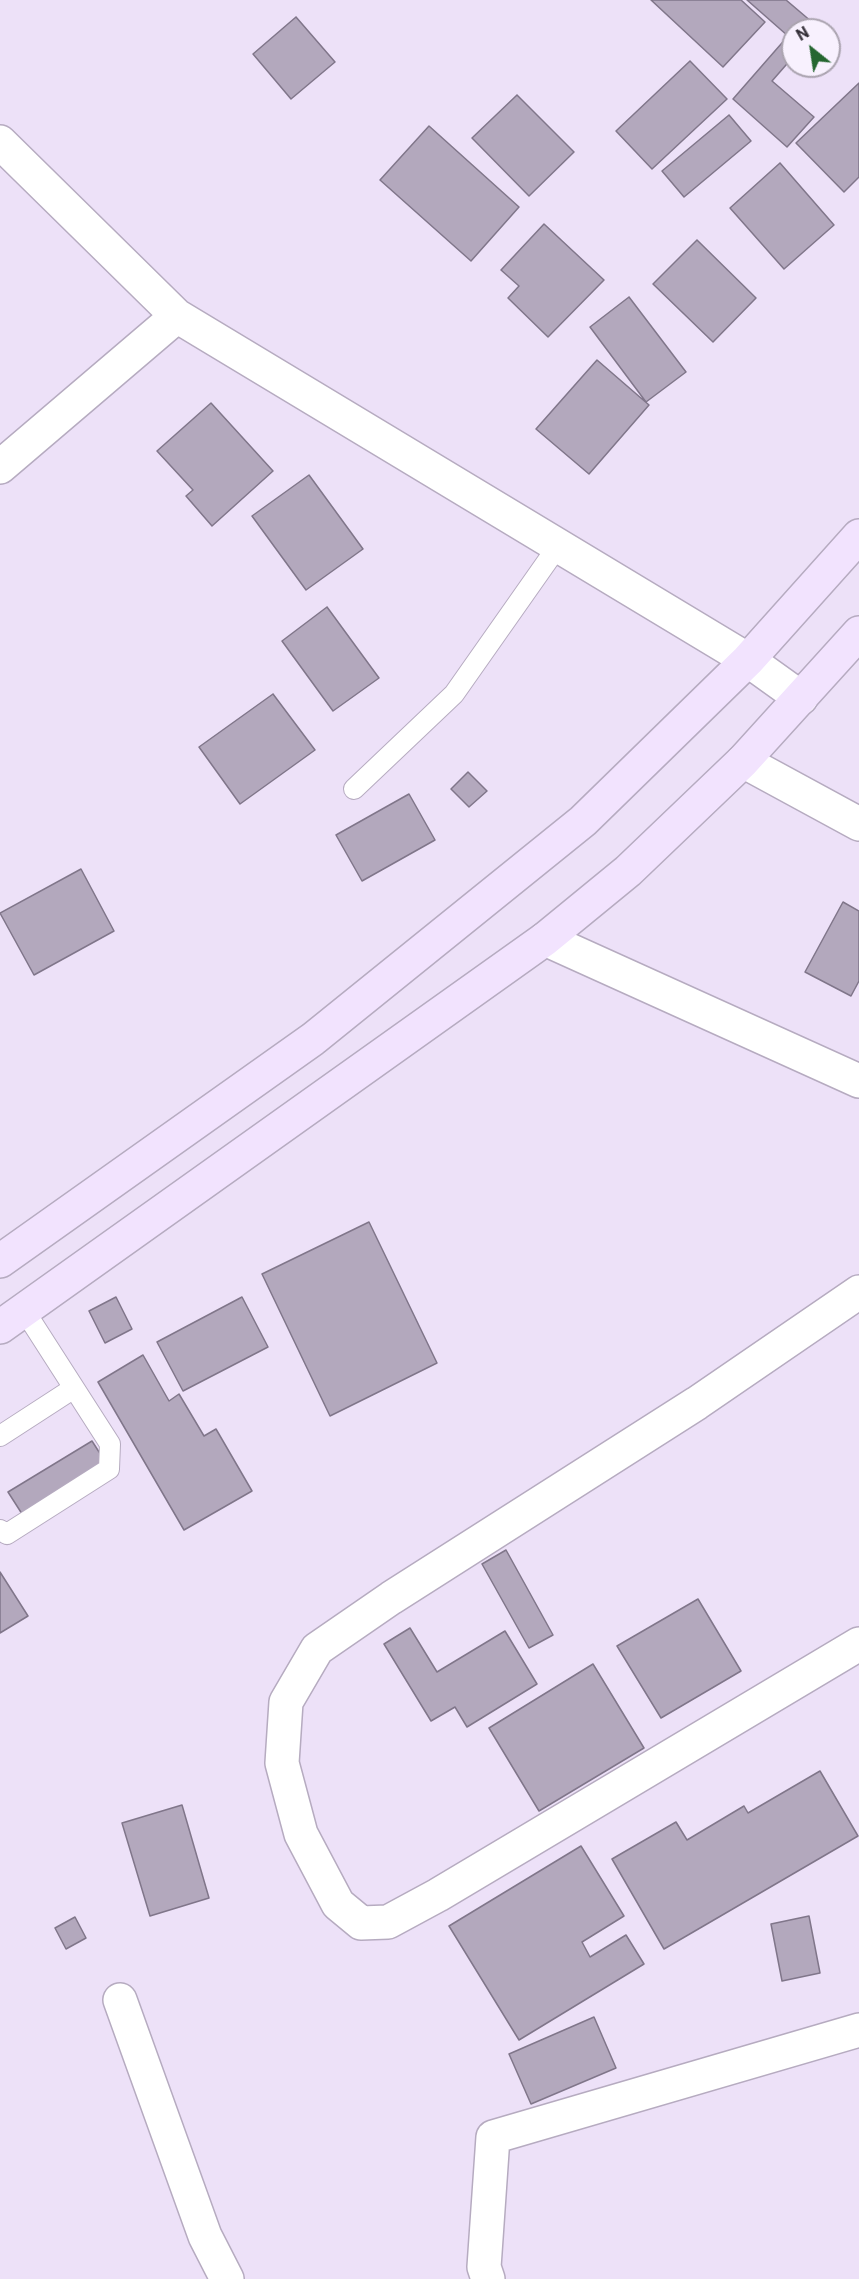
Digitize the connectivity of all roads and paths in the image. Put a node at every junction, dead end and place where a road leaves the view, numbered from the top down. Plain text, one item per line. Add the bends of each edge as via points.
1 (0, 142) edge
2 (177, 316) junction
3 (0, 467) edge
4 (859, 536) edge
5 (558, 546) junction
6 (859, 633) edge
7 (748, 660) junction
8 (801, 698) junction
9 (743, 761) junction
10 (354, 789) dead end
11 (859, 824) edge
12 (545, 939) junction
13 (859, 1082) edge
14 (0, 1261) edge
15 (859, 1292) edge
16 (12, 1319) edge
17 (74, 1388) junction
18 (0, 1436) edge
19 (0, 1530) edge
20 (859, 1644) edge
21 (120, 2000) dead end
22 (859, 2030) edge
23 (228, 2279) edge
24 (488, 2279) edge

1 - 2 street
2 - 3 street
2 - 5 street
4 - 7 main road
5 - 7 street
5 - 10 lane via 454,694
6 - 8 main road
7 - 8 street
7 - 14 main road via 583,821 495,893 313,1039
8 - 9 main road
9 - 11 street
9 - 12 main road via 628,871
12 - 13 street
12 - 16 main road
15 - 20 street via 697,1403 317,1649 286,1702 282,1763 302,1834 338,1904 361,1923 388,1922
16 - 17 lane
17 - 18 lane
17 - 19 lane via 110,1444 109,1469 7,1534
21 - 23 street via 205,2236
22 - 24 street via 493,2137 484,2266

